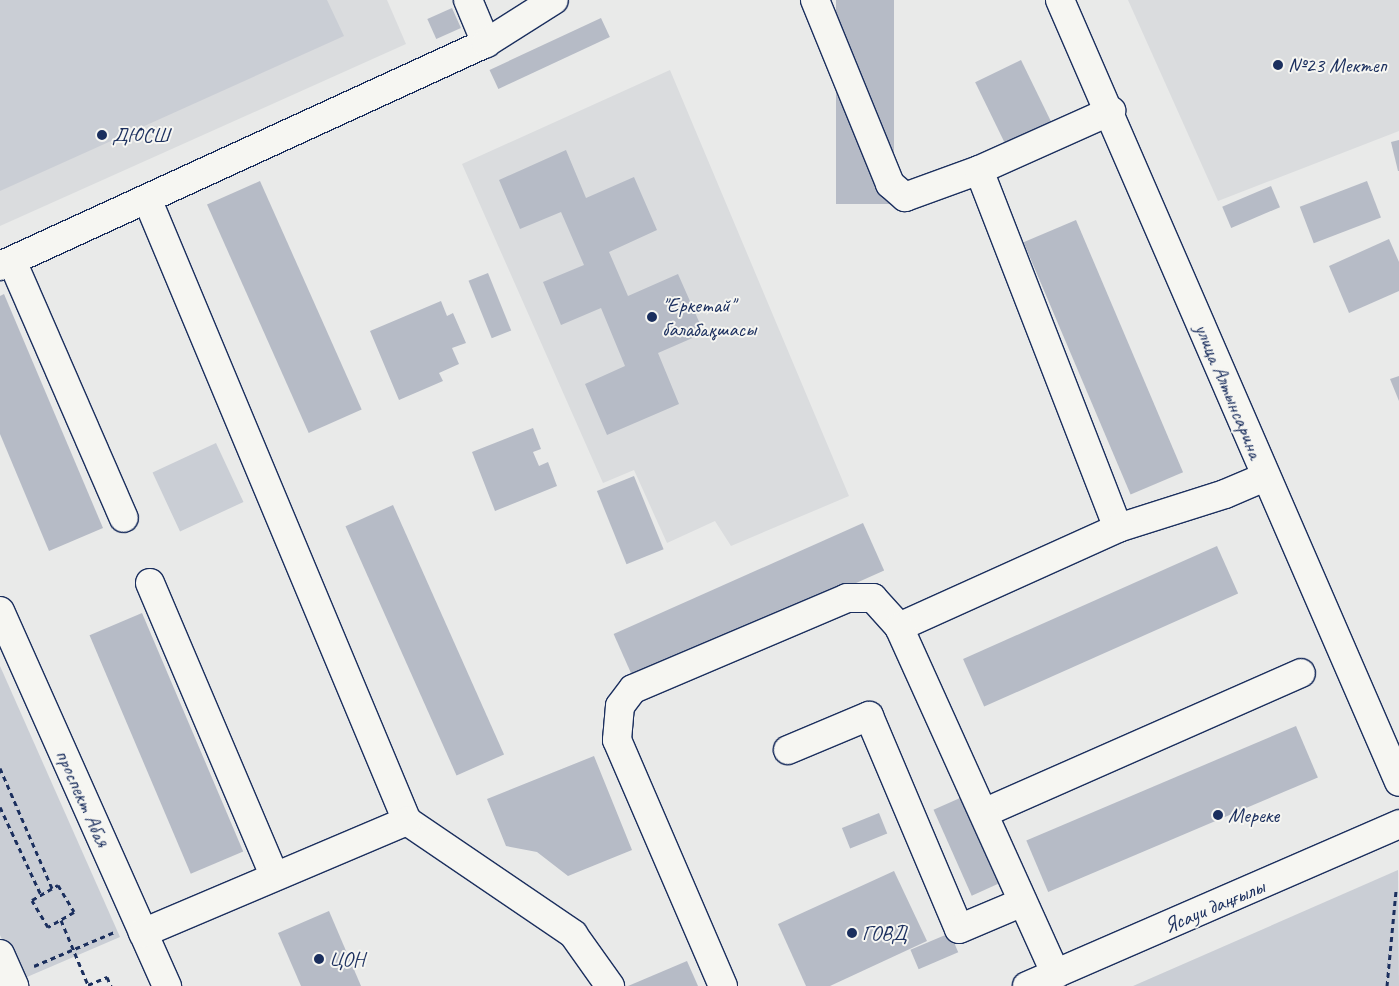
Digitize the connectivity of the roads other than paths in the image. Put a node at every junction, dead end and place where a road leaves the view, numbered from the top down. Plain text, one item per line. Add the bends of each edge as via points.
1 (468, 0) edge
2 (554, 0) edge
3 (815, 0) edge
4 (1060, 0) edge
5 (486, 43) junction
6 (1111, 111) junction
7 (979, 170) junction
8 (148, 201) junction
9 (6, 263) edge
10 (1265, 477) junction
11 (124, 518) dead end
12 (1118, 528) junction
13 (150, 583) dead end
14 (0, 611) edge
15 (899, 626) junction
16 (1301, 673) dead end
17 (788, 750) dead end
18 (1399, 782) edge
19 (986, 812) junction
20 (407, 821) junction
21 (1399, 824) edge
22 (274, 875) junction
23 (1023, 902) junction
24 (140, 927) junction
25 (0, 954) edge
26 (1056, 974) junction
27 (19, 978) edge
28 (167, 986) edge
29 (610, 986) edge
30 (723, 986) edge
31 (1027, 986) edge

1 - 5 street
2 - 5 street
3 - 7 street via 894,192 905,197 918,194
4 - 6 street, улица Алтынсарина
5 - 8 street
6 - 7 street
6 - 10 street, улица Алтынсарина
7 - 12 street
8 - 9 street
8 - 20 street
9 - 11 street
10 - 12 street via 1225,494
10 - 18 street, улица Алтынсарина
12 - 15 street
13 - 22 street
14 - 24 street, проспект Абая
15 - 19 street
15 - 30 street via 873,598 847,598 633,689 620,706 617,740
16 - 19 street
17 - 23 street via 869,716 959,930
19 - 23 street
20 - 22 street
20 - 29 street via 573,934
21 - 26 street, Ясауи даңғылы
22 - 24 street
23 - 26 street
24 - 28 street, проспект Абая
25 - 27 street
26 - 31 street, Ясауи даңғылы

